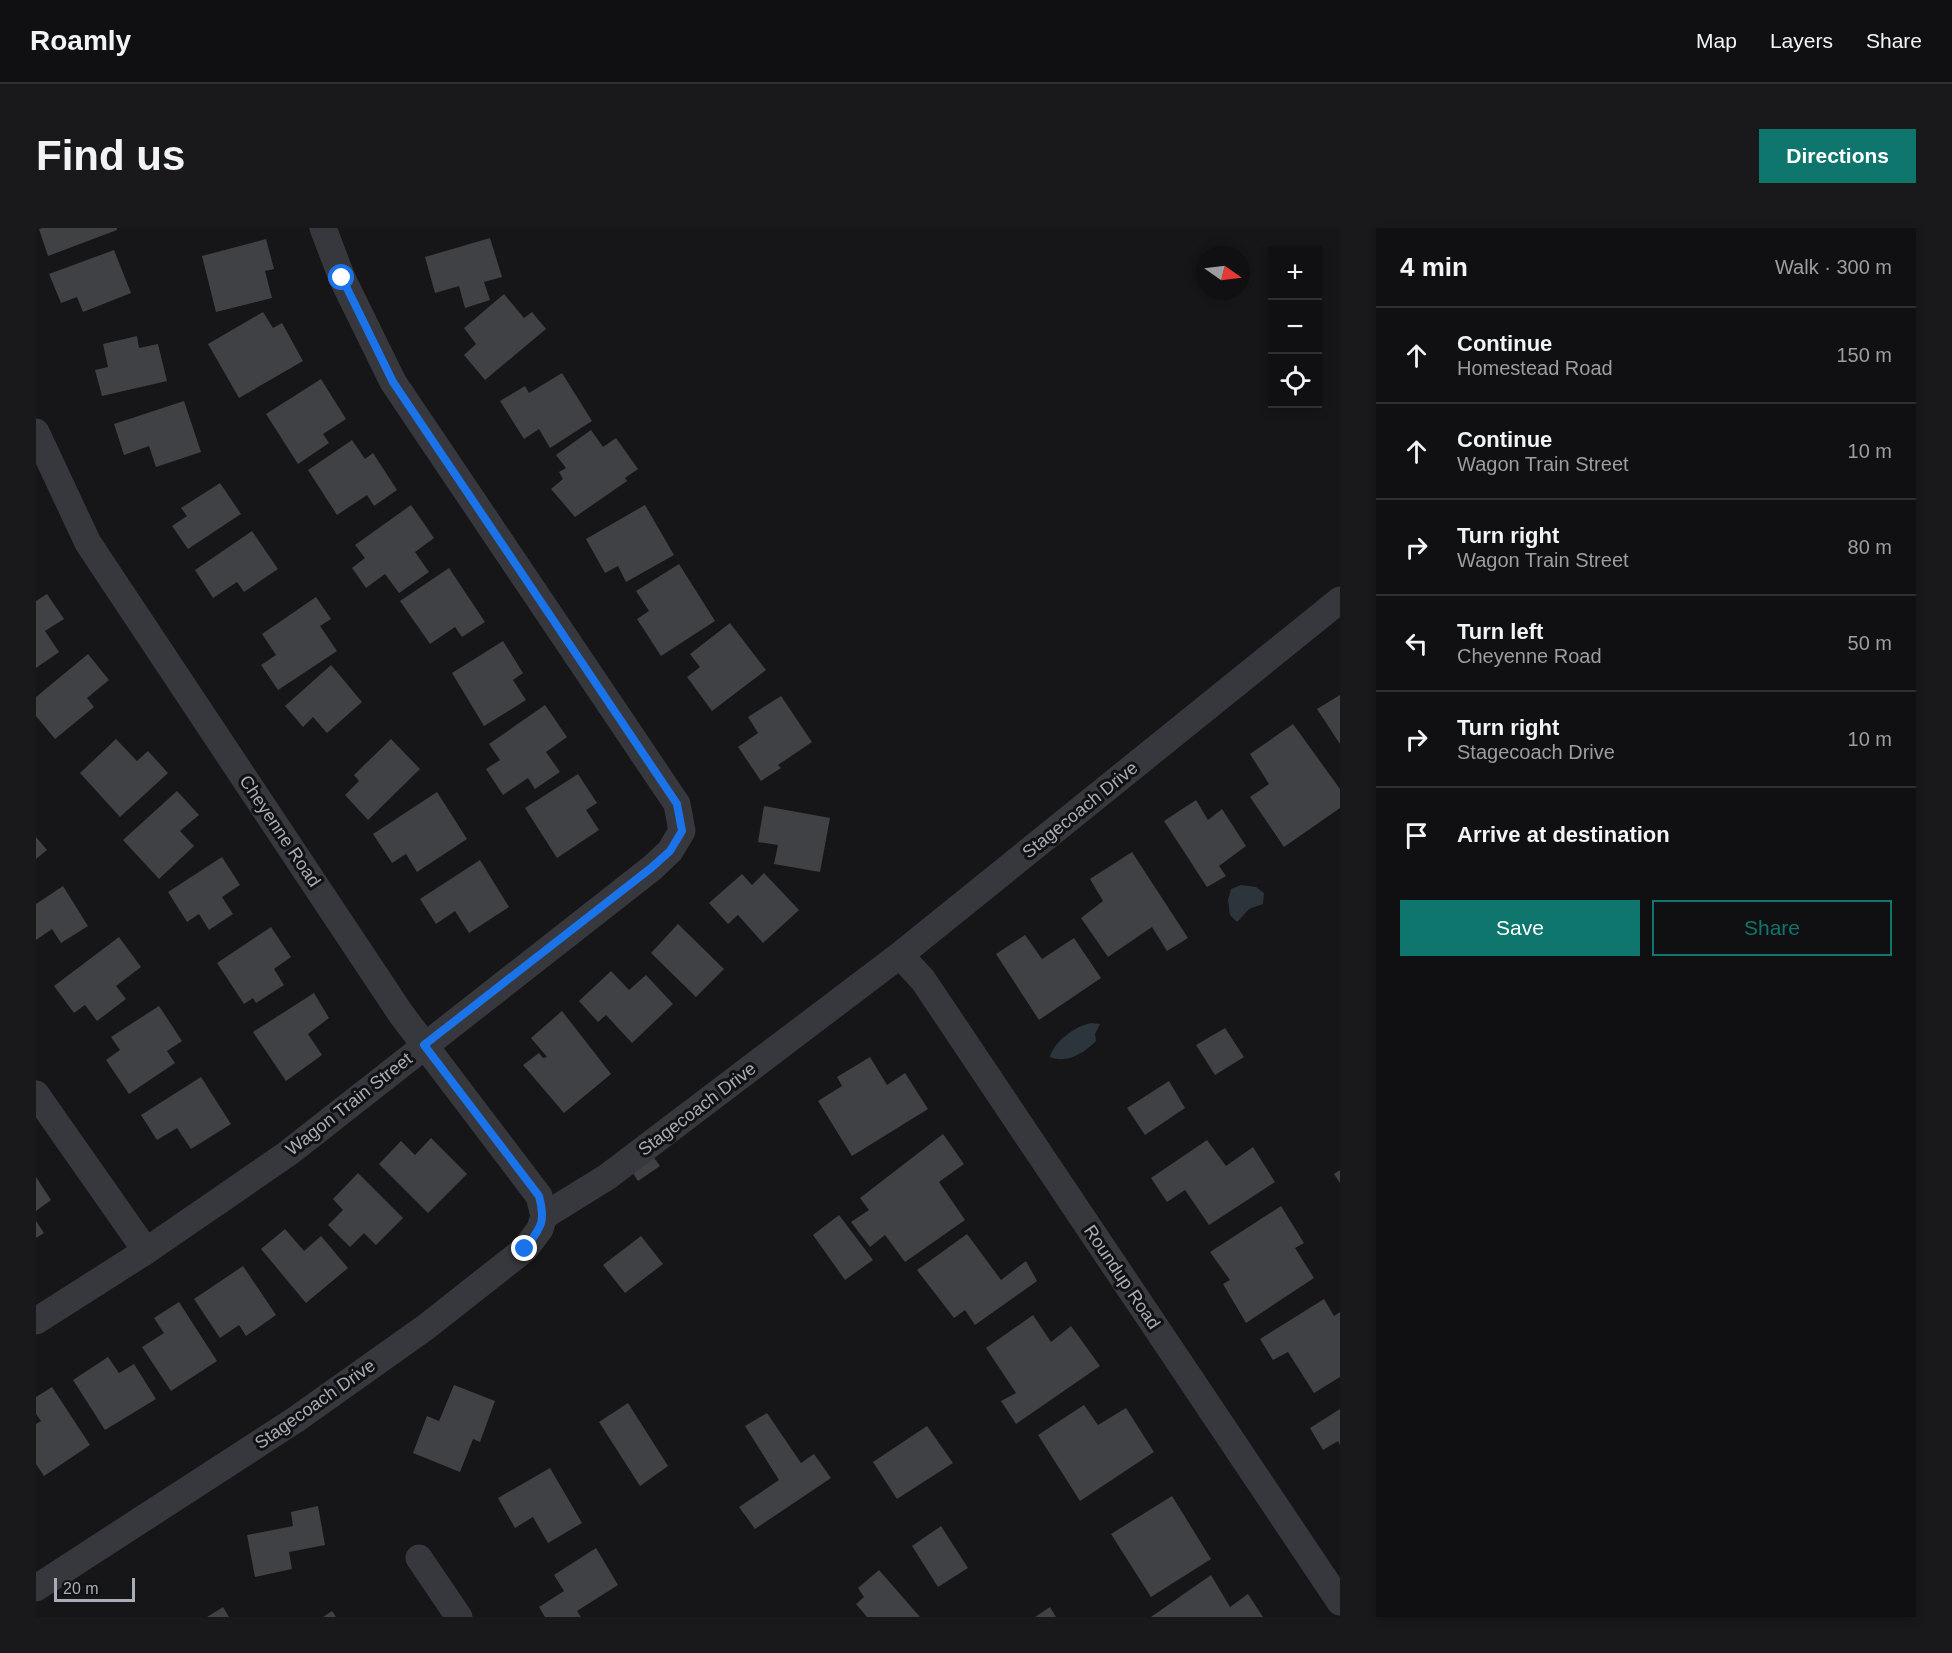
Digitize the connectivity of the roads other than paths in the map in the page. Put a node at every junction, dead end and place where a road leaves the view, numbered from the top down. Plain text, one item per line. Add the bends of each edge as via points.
1 (323, 228) edge
2 (36, 432) edge
3 (1340, 600) edge
4 (900, 955) junction
5 (424, 1045) junction
6 (36, 1094) edge
7 (544, 1216) junction
8 (146, 1251) junction
9 (36, 1321) edge
10 (419, 1558) dead end
11 (36, 1588) edge
12 (1340, 1602) edge
13 (459, 1617) edge

1 - 5 street, Wagon Train Street via 342,278 393,382 661,779 677,804 682,831 670,851
2 - 5 street, Cheyenne Road via 88,543
3 - 4 street, Stagecoach Drive
4 - 7 street, Stagecoach Drive via 607,1177
4 - 12 street, Roundup Road via 923,980
5 - 7 street, Cheyenne Road via 539,1196
5 - 8 street, Wagon Train Street via 287,1154
6 - 8 street
7 - 11 street, Stagecoach Drive via 540,1229 525,1249 426,1327 295,1420
8 - 9 street, Wagon Train Street
10 - 13 street

